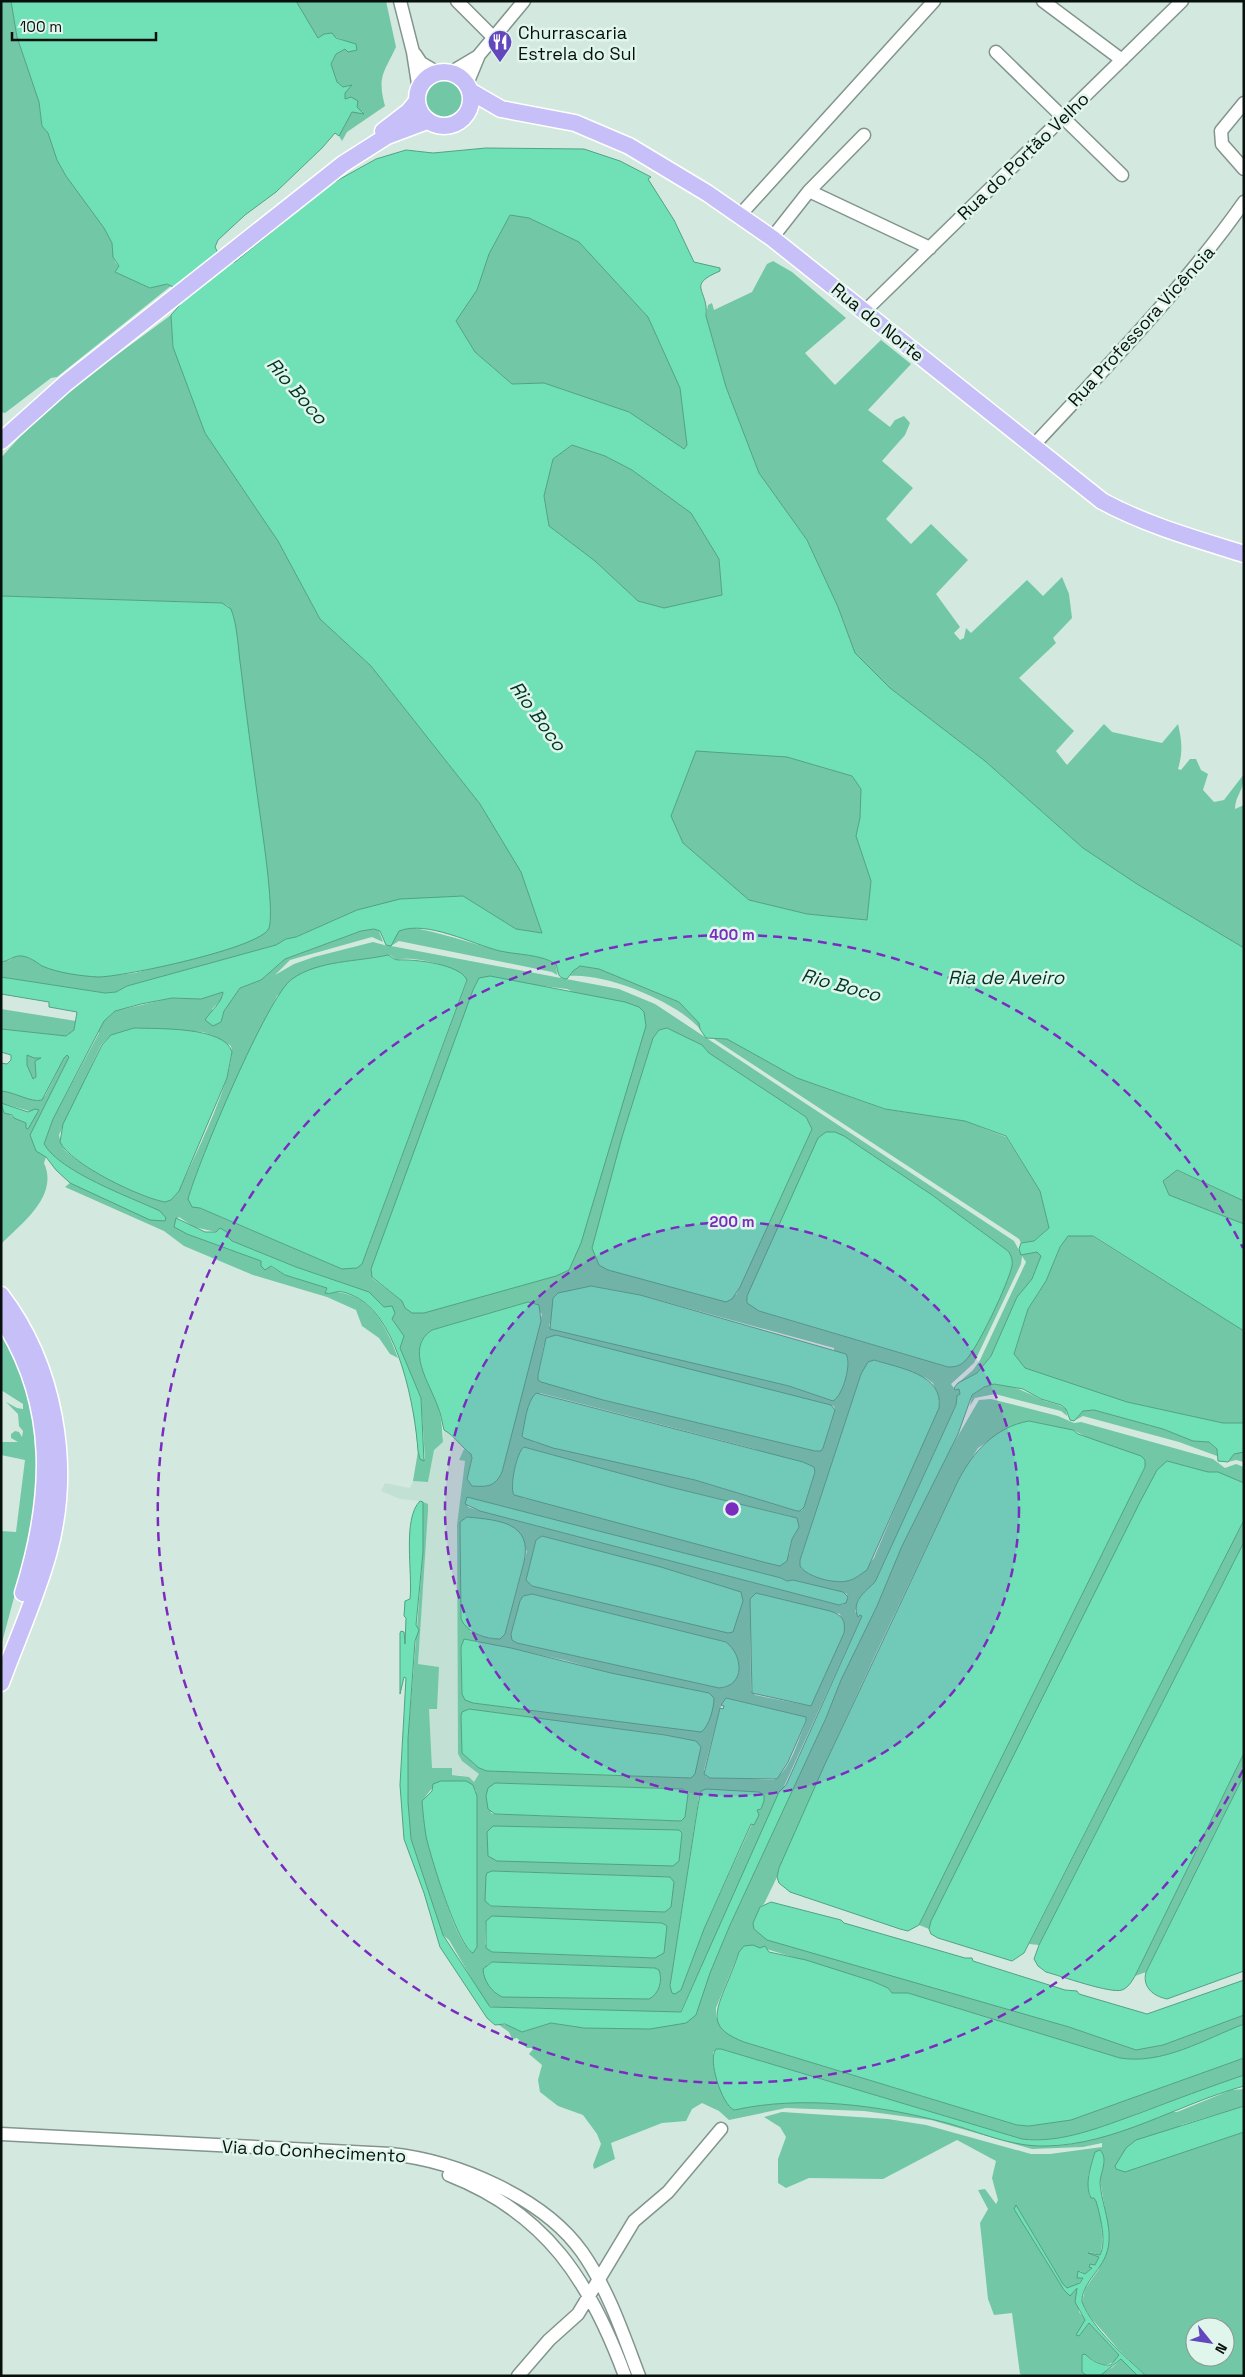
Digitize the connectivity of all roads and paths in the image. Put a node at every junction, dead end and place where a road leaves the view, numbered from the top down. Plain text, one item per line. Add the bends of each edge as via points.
1 (400, 1) edge
2 (457, 1) edge
3 (524, 1) edge
4 (934, 1) edge
5 (1043, 1) edge
6 (1182, 1) edge
7 (494, 38) junction
8 (413, 52) junction
9 (996, 52) dead end
10 (479, 55) junction
11 (1122, 60) junction
12 (444, 73) junction
13 (469, 88) junction
14 (418, 96) junction
15 (1244, 103) edge
16 (501, 109) junction
17 (466, 115) junction
18 (1062, 118) junction
19 (428, 121) junction
20 (864, 136) dead end
21 (1244, 169) edge
22 (1122, 175) dead end
23 (809, 191) junction
24 (1244, 202) edge
25 (740, 215) junction
26 (772, 238) junction
27 (236, 244) junction
28 (930, 248) junction
29 (163, 304) junction
30 (864, 311) junction
31 (5, 428) edge
32 (1, 441) edge
33 (1033, 446) junction
34 (1244, 554) edge
35 (1, 1295) edge
36 (1, 1306) edge
37 (1, 1317) edge
38 (55, 1427) junction
39 (38, 1542) junction
40 (1, 1666) edge
41 (1, 1683) edge
42 (721, 2129) dead end
43 (1, 2134) edge
44 (1, 2140) edge
45 (582, 2252) junction
46 (611, 2257) junction
47 (598, 2279) junction
48 (589, 2294) junction
49 (578, 2314) junction
50 (599, 2316) junction
51 (518, 2376) edge
52 (625, 2376) edge
53 (639, 2376) edge

1 - 8 street
2 - 7 street
3 - 7 street
4 - 25 street
5 - 11 street
6 - 11 street, Rua do Portão Velho
7 - 10 street
8 - 12 street via 421,63
8 - 14 street
9 - 18 street
10 - 12 street
10 - 13 street
11 - 18 street, Rua do Portão Velho
12 - 13 main road via 457,75
12 - 14 main road via 423,82
13 - 16 main road, Rua do Norte
13 - 17 main road via 470,108
14 - 19 main road via 422,115
14 - 27 main road via 388,128 321,172
15 - 21 street via 1221,131 1222,144
16 - 17 main road, Rua do Norte
16 - 25 main road, Rua do Norte via 575,123 629,146
17 - 19 main road via 452,125
18 - 22 street
18 - 28 street, Rua do Portão Velho
19 - 27 main road via 387,136
20 - 23 street
23 - 26 street
23 - 28 street
24 - 33 street, Rua Professora Vicência via 1215,243 1160,308
25 - 26 main road, Rua do Norte
26 - 30 main road, Rua do Norte
27 - 29 main road
28 - 30 street, Rua do Portão Velho
29 - 31 main road
29 - 32 main road
30 - 33 main road, Rua do Norte
33 - 34 main road, Rua do Norte via 1102,501 1122,512
35 - 38 main road via 32,1344 48,1392
36 - 38 main road via 23,1343 49,1422
37 - 39 main road via 18,1344 42,1415 46,1478
38 - 39 main road via 50,1437 52,1481 49,1515
38 - 41 main road via 58,1471 54,1528 49,1551
39 - 40 main road
42 - 46 street via 668,2192 634,2221
43 - 45 street, Via do Conhecimento via 410,2156 469,2174 505,2190 554,2222
44 - 48 street, Via do Conhecimento via 410,2162 470,2184 508,2205 551,2242
45 - 46 street via 602,2259
45 - 47 street, Via do Conhecimento
46 - 47 street
47 - 48 street
47 - 53 street, Via do Conhecimento via 620,2324
48 - 49 street
48 - 50 street, Via do Conhecimento
49 - 50 street via 587,2312
49 - 51 street via 549,2340
50 - 52 street, Via do Conhecimento

